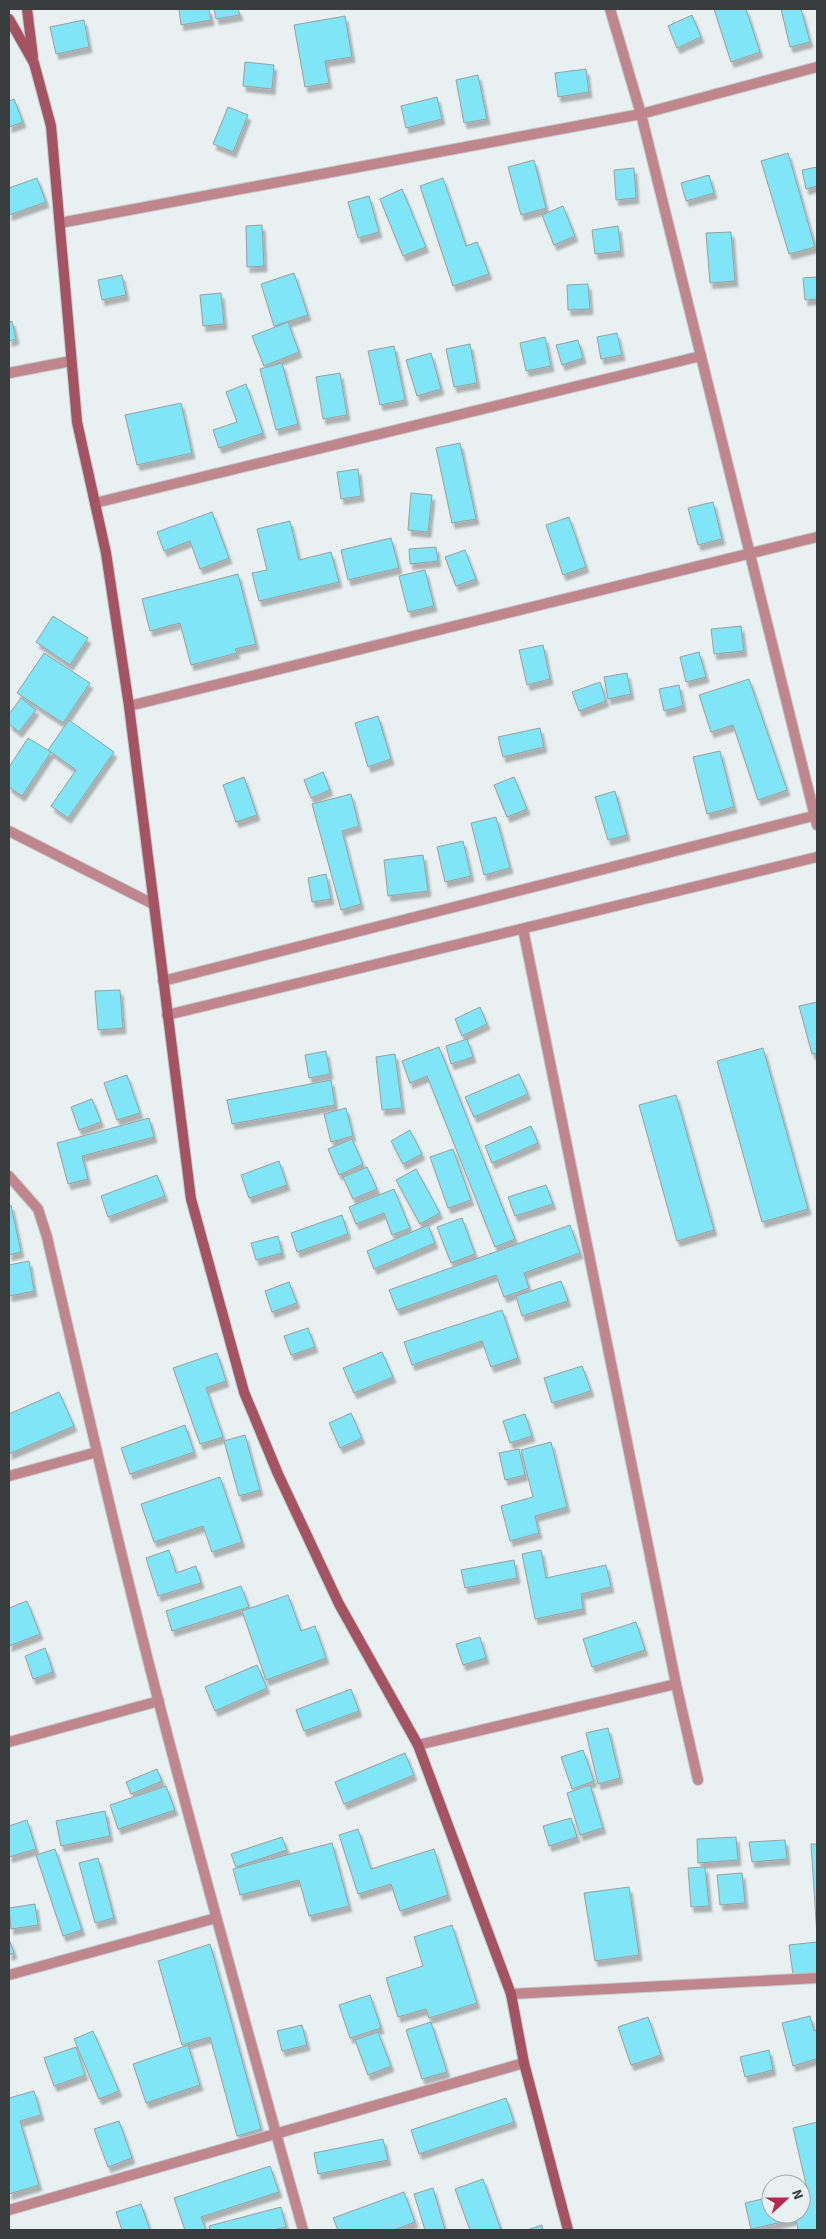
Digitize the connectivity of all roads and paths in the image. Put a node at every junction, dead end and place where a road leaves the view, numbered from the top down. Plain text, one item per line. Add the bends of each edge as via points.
1 (27, 9) edge
2 (610, 9) edge
3 (9, 19) edge
4 (34, 63) junction
5 (817, 67) edge
6 (641, 114) junction
7 (60, 224) junction
8 (701, 356) junction
9 (71, 361) junction
10 (9, 373) edge
11 (95, 503) junction
12 (817, 537) edge
13 (750, 554) junction
14 (129, 706) junction
15 (816, 819) edge
16 (9, 831) edge
17 (817, 857) edge
18 (153, 904) junction
19 (523, 929) junction
20 (163, 981) junction
21 (167, 1015) junction
22 (9, 1176) edge
23 (96, 1452) junction
24 (9, 1476) edge
25 (676, 1684) junction
26 (159, 1702) junction
27 (9, 1742) edge
28 (418, 1745) junction
29 (698, 1780) dead end
30 (216, 1918) junction
31 (9, 1975) edge
32 (817, 1978) edge
33 (511, 1994) junction
34 (524, 2063) junction
35 (276, 2133) junction
36 (9, 2210) edge
37 (303, 2230) edge
38 (568, 2230) edge

1 - 4 street
2 - 6 street
3 - 4 street
4 - 7 street via 51,126
5 - 6 street
6 - 7 street
6 - 8 street
7 - 9 street
8 - 11 street
8 - 13 street
9 - 10 street
9 - 11 street via 76,422
11 - 14 street via 106,553
12 - 13 street
13 - 14 street
13 - 15 street
14 - 18 street
15 - 20 street
16 - 18 street
17 - 19 street
18 - 20 street
19 - 21 street
19 - 25 street
20 - 21 street
21 - 28 street via 191,1199 244,1392 278,1474 339,1604
22 - 23 street via 38,1209 47,1237
23 - 24 street
23 - 26 street
25 - 28 street
25 - 29 street
26 - 27 street
26 - 30 street
28 - 33 street
30 - 31 street
30 - 35 street
32 - 33 street
33 - 34 street
34 - 35 street
34 - 38 street
35 - 36 street
35 - 37 street

